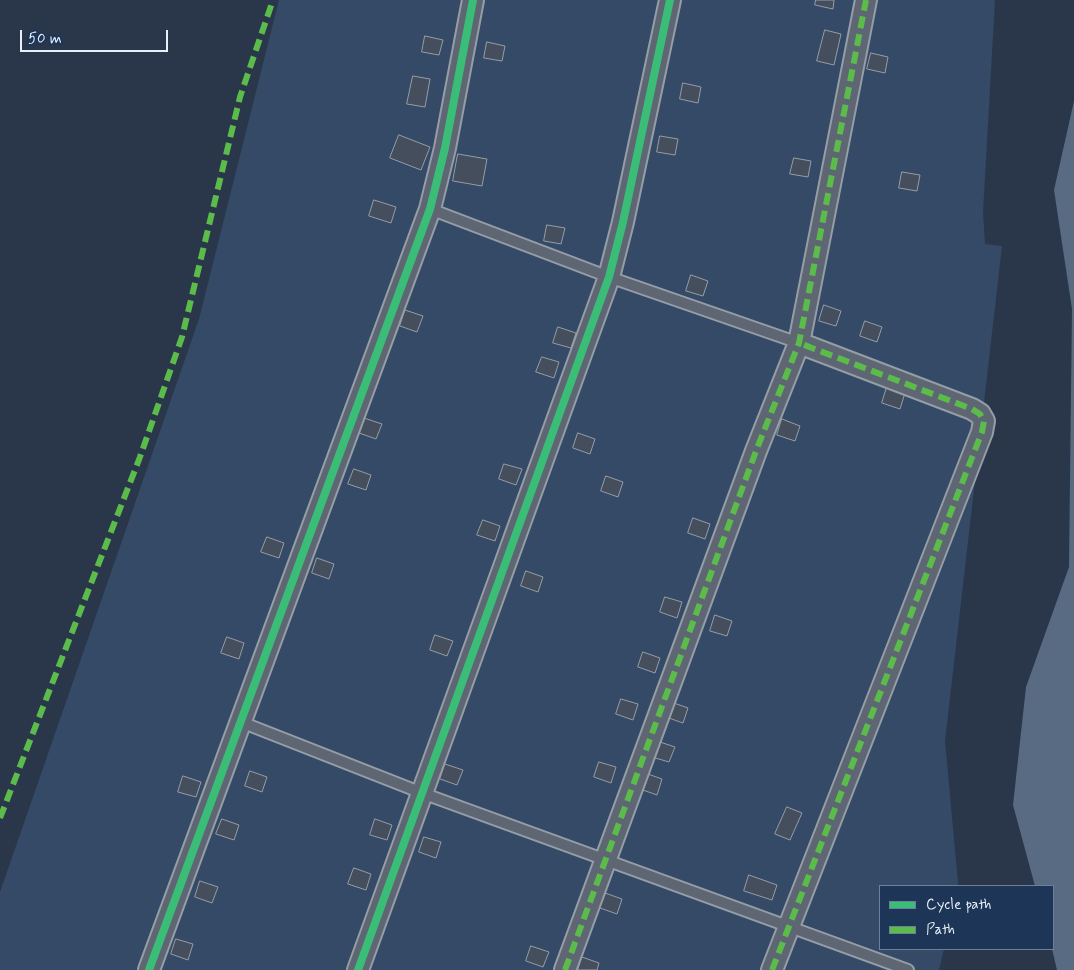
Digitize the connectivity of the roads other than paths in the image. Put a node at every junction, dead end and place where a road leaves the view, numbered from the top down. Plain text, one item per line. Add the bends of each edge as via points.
1 (473, 0) edge
2 (670, 0) edge
3 (866, 0) edge
4 (430, 209) junction
5 (609, 277) junction
6 (799, 343) junction
7 (241, 722) junction
8 (422, 793) junction
9 (605, 860) junction
10 (788, 928) junction
11 (149, 970) edge
12 (358, 970) edge
13 (565, 970) edge
14 (772, 970) edge
15 (908, 970) edge

1 - 4 street
2 - 5 street
3 - 6 street
4 - 5 lane
4 - 7 street
5 - 6 lane
5 - 8 street
6 - 9 street
6 - 10 street via 972,409 984,421
7 - 8 lane
7 - 11 street
8 - 9 lane
8 - 12 street
9 - 10 lane
9 - 13 street
10 - 14 street
10 - 15 lane

